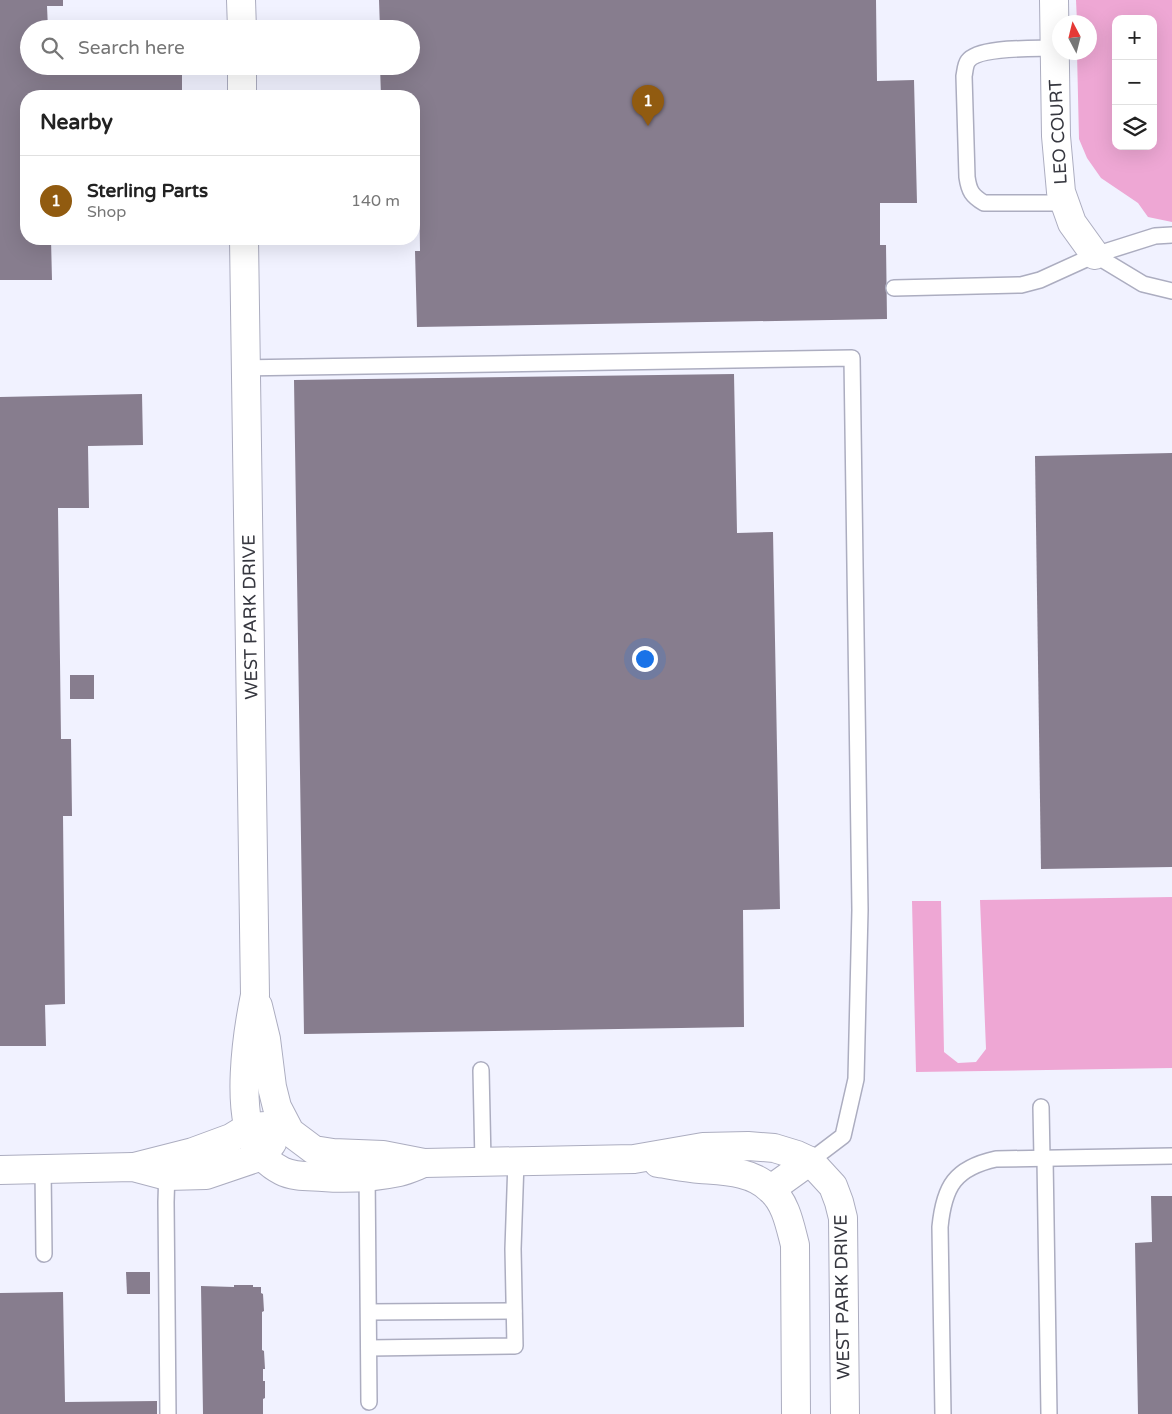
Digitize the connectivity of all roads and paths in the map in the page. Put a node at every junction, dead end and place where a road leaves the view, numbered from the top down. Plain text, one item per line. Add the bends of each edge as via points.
1 (241, 0) edge
2 (1054, 0) edge
3 (1054, 15) edge
4 (242, 20) edge
5 (1052, 48) edge
6 (1055, 60) edge
7 (242, 75) edge
8 (242, 90) edge
9 (1065, 203) junction
10 (1172, 235) edge
11 (244, 245) edge
12 (1095, 255) junction
13 (894, 288) dead end
14 (1172, 291) edge
15 (246, 368) junction
16 (255, 995) junction
17 (481, 1070) dead end
18 (1041, 1107) dead end
19 (286, 1123) junction
20 (249, 1127) junction
21 (262, 1156) junction
22 (1172, 1156) edge
23 (1044, 1158) junction
24 (634, 1159) junction
25 (516, 1161) junction
26 (810, 1161) junction
27 (483, 1162) junction
28 (366, 1165) junction
29 (167, 1167) junction
30 (43, 1169) junction
31 (0, 1170) edge
32 (770, 1189) junction
33 (44, 1254) dead end
34 (514, 1311) junction
35 (368, 1312) junction
36 (369, 1348) junction
37 (369, 1402) dead end
38 (168, 1414) edge
39 (796, 1414) edge
40 (845, 1414) edge
41 (943, 1414) edge
42 (1049, 1414) edge

1 - 4 street
2 - 3 street, LEO COURT
5 - 9 lane via 996,50 967,62 964,76 966,177 974,197 984,203
6 - 9 street, LEO COURT via 1056,136
7 - 8 street
9 - 12 street, LEO COURT via 1072,223
10 - 12 lane via 1155,236
11 - 15 street, WEST PARK DRIVE
12 - 13 lane via 1040,280 1021,285
12 - 14 lane via 1143,284
15 - 16 street, WEST PARK DRIVE
15 - 26 lane via 852,358 860,910 856,1079 843,1136
16 - 19 street, WEST PARK DRIVE via 266,1039 276,1107
16 - 20 street, WEST PARK DRIVE via 245,1080
17 - 27 lane
18 - 23 lane
19 - 20 street
19 - 21 street
19 - 28 street, WEST PARK DRIVE via 290,1132 314,1150
20 - 21 street, WEST PARK DRIVE
20 - 29 street
21 - 28 street, WEST PARK DRIVE via 284,1173 332,1178
21 - 29 street via 206,1175
22 - 23 lane
23 - 41 lane via 996,1159 978,1163 962,1171 951,1185 942,1206
23 - 42 lane
24 - 25 street, WEST PARK DRIVE
24 - 26 street, WEST PARK DRIVE via 703,1147 748,1146 774,1148
24 - 32 street, WEST PARK DRIVE via 726,1170 762,1182
25 - 27 street, WEST PARK DRIVE
25 - 34 lane
26 - 32 street
26 - 40 street, WEST PARK DRIVE via 833,1186 843,1218
27 - 28 street, WEST PARK DRIVE via 424,1163 383,1155
28 - 35 lane
29 - 30 street
29 - 38 lane
30 - 31 street
30 - 33 lane
32 - 39 street, WEST PARK DRIVE via 785,1211 795,1245
34 - 35 lane
34 - 36 lane via 515,1346
35 - 36 lane
36 - 37 lane

